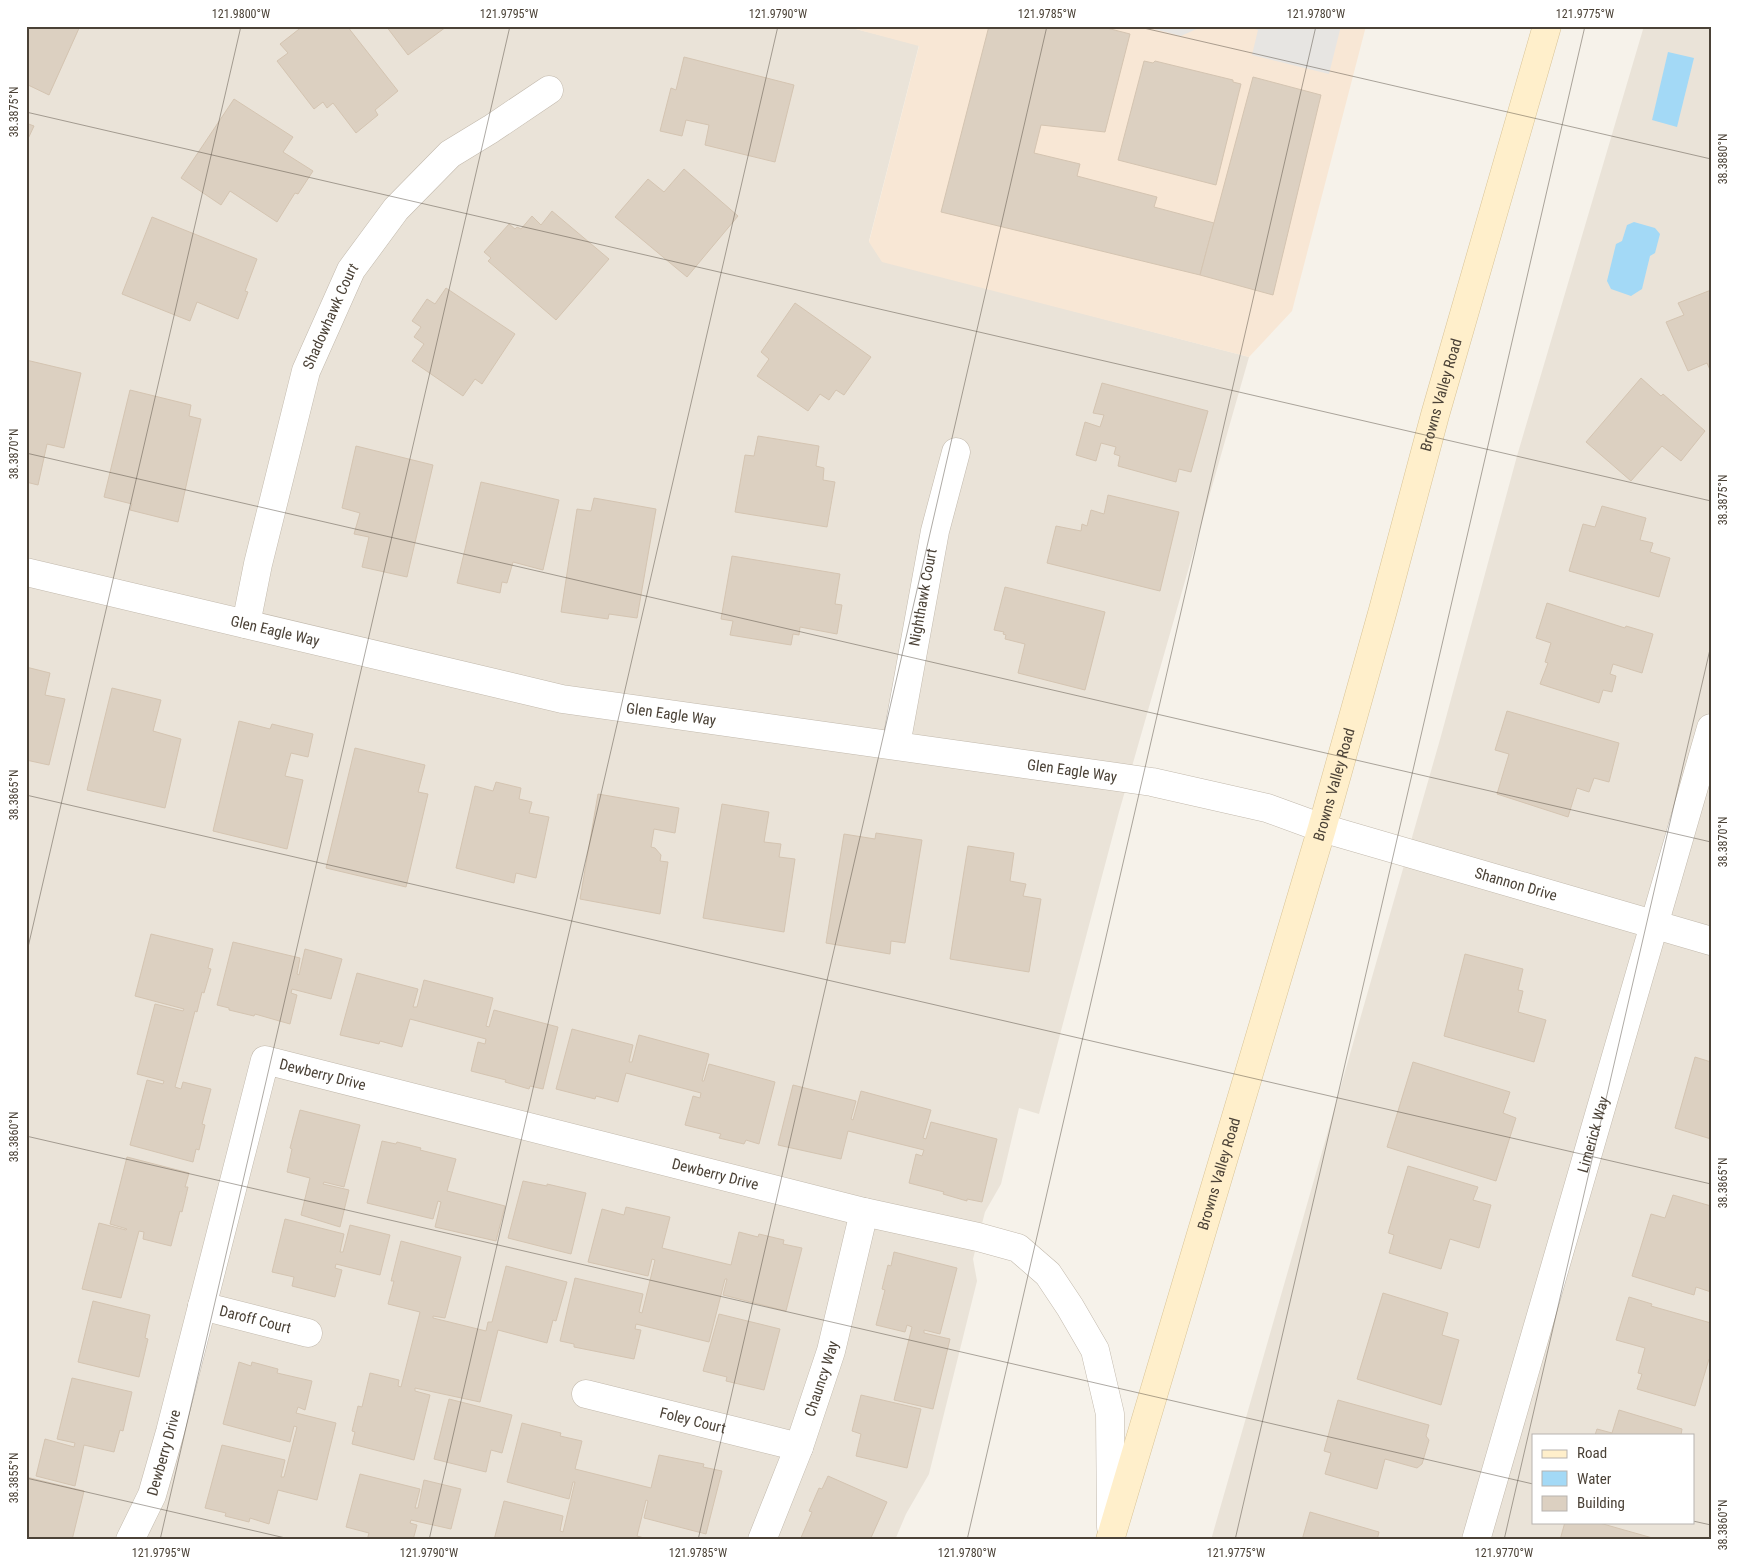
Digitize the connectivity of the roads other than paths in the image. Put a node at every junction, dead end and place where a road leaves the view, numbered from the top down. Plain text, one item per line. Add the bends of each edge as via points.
1 (1547, 26) edge
2 (549, 90) dead end
3 (956, 452) dead end
4 (26, 572) edge
5 (246, 624) junction
6 (1711, 728) edge
7 (896, 745) junction
8 (1322, 828) junction
9 (1653, 924) junction
10 (1711, 941) edge
11 (864, 1212) junction
12 (202, 1306) junction
13 (308, 1332) dead end
14 (586, 1394) dead end
15 (799, 1447) junction
16 (1111, 1538) edge
17 (136, 1539) edge
18 (762, 1540) edge
19 (1476, 1540) edge

1 - 8 main road, Browns Valley Road
2 - 5 street, Shadowhawk Court via 450,154 396,209 351,270 306,371
3 - 7 street, Nighthawk Court via 935,531
4 - 5 street, Glen Eagle Way
5 - 7 street, Glen Eagle Way via 562,699
6 - 9 street, Limerick Way
7 - 8 street, Glen Eagle Way via 1152,782 1267,808
8 - 9 street, Shannon Drive
8 - 16 main road, Browns Valley Road
9 - 10 street, Shannon Drive
9 - 19 street, Limerick Way
11 - 12 street, Dewberry Drive via 265,1060
11 - 15 street, Chauncy Way via 831,1351
11 - 16 street via 1018,1248 1048,1274 1095,1350 1110,1414
12 - 13 street, Daroff Court
12 - 17 street, Dewberry Drive via 152,1495
14 - 15 street, Foley Court
15 - 18 street, Chauncy Way

